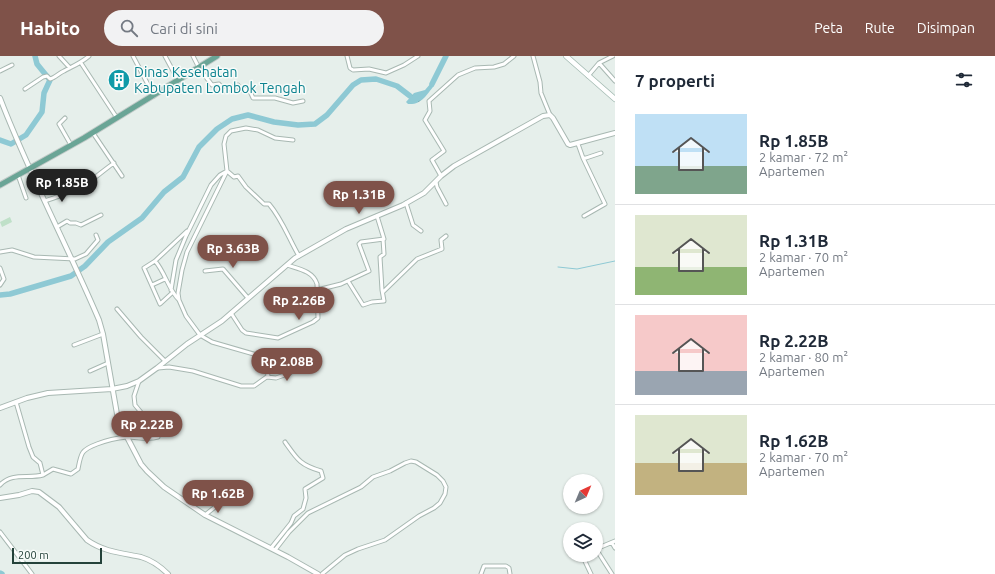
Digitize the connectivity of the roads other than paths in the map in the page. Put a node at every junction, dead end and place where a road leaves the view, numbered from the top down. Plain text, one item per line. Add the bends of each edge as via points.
1 (59, 56) edge
2 (89, 56) edge
3 (133, 56) edge
4 (165, 56) edge
5 (193, 56) edge
6 (217, 56) edge
7 (347, 56) edge
8 (418, 56) edge
9 (514, 56) edge
10 (532, 56) edge
11 (566, 56) edge
12 (613, 56) edge
13 (615, 58) edge
14 (80, 63) junction
15 (599, 63) junction
16 (12, 65) dead end
17 (70, 68) junction
18 (199, 68) junction
19 (0, 71) edge
20 (588, 76) junction
21 (178, 80) junction
22 (615, 80) edge
23 (25, 89) dead end
24 (154, 96) junction
25 (614, 97) edge
26 (0, 98) edge
27 (303, 101) dead end
28 (550, 115) junction
29 (65, 118) dead end
30 (117, 118) junction
31 (93, 133) junction
32 (615, 133) edge
33 (293, 140) dead end
34 (578, 144) junction
35 (71, 145) junction
36 (601, 153) dead end
37 (583, 158) junction
38 (114, 163) junction
39 (29, 169) junction
40 (227, 171) junction
41 (18, 175) junction
42 (122, 176) dead end
43 (441, 176) junction
44 (436, 182) junction
45 (0, 185) edge
46 (26, 198) dead end
47 (45, 201) junction
48 (406, 203) junction
49 (446, 204) dead end
50 (101, 215) dead end
51 (377, 216) junction
52 (584, 216) dead end
53 (57, 227) junction
54 (189, 230) junction
55 (421, 231) dead end
56 (96, 235) dead end
57 (446, 236) dead end
58 (383, 239) junction
59 (0, 252) edge
60 (299, 256) junction
61 (72, 259) junction
62 (155, 261) junction
63 (287, 265) junction
64 (0, 268) edge
65 (205, 271) dead end
66 (165, 279) junction
67 (348, 281) junction
68 (0, 285) edge
69 (152, 286) junction
70 (317, 290) junction
71 (171, 292) junction
72 (382, 292) junction
73 (248, 298) junction
74 (179, 300) junction
75 (298, 300) dead end
76 (118, 310) dead end
77 (232, 313) junction
78 (103, 334) junction
79 (200, 335) junction
80 (74, 345) dead end
81 (165, 361) junction
82 (108, 363) junction
83 (158, 368) junction
84 (289, 368) dead end
85 (90, 371) dead end
86 (267, 377) junction
87 (139, 381) junction
88 (112, 389) junction
89 (16, 402) junction
90 (0, 408) edge
91 (127, 437) junction
92 (285, 442) dead end
93 (43, 475) junction
94 (0, 483) edge
95 (0, 498) edge
96 (228, 503) dead end
97 (205, 515) junction
98 (0, 532) edge
99 (613, 542) edge
100 (603, 546) edge
101 (615, 548) edge
102 (273, 549) junction
103 (603, 560) edge
104 (585, 562) edge
105 (32, 574) edge
106 (168, 574) edge
107 (318, 574) edge
108 (322, 574) edge
109 (482, 574) edge
110 (510, 574) edge
111 (591, 574) edge
112 (612, 574) edge

1 - 17 street
2 - 14 street
3 - 24 street
4 - 21 street
5 - 18 street
6 - 18 main road
7 - 8 street via 351,70 369,69 386,73
9 - 43 street via 504,64 475,68 458,75 429,101 430,111 425,120 444,150 432,160
10 - 28 street via 540,82 540,93
11 - 20 main road
12 - 13 street
12 - 15 street
14 - 17 street
14 - 30 street
15 - 20 street
15 - 22 street
16 - 19 street
17 - 23 street via 52,79 43,77
18 - 21 main road
18 - 27 street via 213,85 219,84 224,92 238,85 240,90 249,88 253,98 271,97 293,103
20 - 25 main road
21 - 24 main road
24 - 30 main road
26 - 39 street
28 - 34 street via 569,145
28 - 43 street via 543,116 454,166
29 - 35 street via 59,124
30 - 31 main road
31 - 35 main road
31 - 38 street
32 - 34 street
33 - 40 street via 275,138 251,128 231,131 226,136 224,144
34 - 37 street
35 - 39 main road
36 - 37 street
37 - 52 street via 605,204
38 - 42 street
38 - 47 street via 87,184
39 - 41 main road
39 - 47 street
40 - 54 street via 211,185
40 - 60 street via 234,177 238,176 264,204 269,204 280,219
40 - 74 street via 186,256
41 - 45 main road
41 - 46 street
43 - 44 street
44 - 48 street via 424,193
44 - 49 street
47 - 53 street
48 - 51 street
48 - 55 street via 413,224
50 - 53 street via 82,225 67,221
51 - 58 street
51 - 60 street via 346,229
53 - 61 street
54 - 62 street
54 - 71 street via 176,260
56 - 61 street via 98,241 88,253
57 - 72 street via 441,240 442,249 416,259
58 - 67 street via 360,243 369,270
58 - 72 street via 384,254 380,257
59 - 61 street via 12,250 34,257
60 - 63 street
61 - 78 street
62 - 66 street
62 - 69 street via 144,269
63 - 70 street via 312,275
63 - 73 street
64 - 68 street via 4,279
65 - 73 street via 223,269
66 - 69 street
66 - 71 street
67 - 70 street
67 - 72 street via 363,305 384,301
69 - 71 street via 161,304
70 - 75 street
70 - 77 street via 318,318 278,338 246,333
71 - 74 street
73 - 77 street
74 - 79 street via 186,316
76 - 81 street
77 - 79 street
78 - 80 street
78 - 82 street
79 - 81 street
79 - 86 street via 217,344 258,354 267,369
81 - 83 street
82 - 85 street
82 - 88 street
83 - 86 street via 170,367 193,371 241,386 254,386
83 - 87 street
84 - 86 street via 290,373 276,378
87 - 88 street
87 - 91 street via 134,396 135,405 158,436
88 - 89 street via 48,393
88 - 91 street via 117,414
89 - 90 street
89 - 93 street via 29,447 33,457 40,462
91 - 93 street via 110,439 85,449 78,469 73,474 53,469
91 - 97 street via 141,464 153,477
92 - 102 street via 307,467 321,471 323,478 305,489 303,509 294,516
93 - 94 street via 14,476
95 - 106 street via 32,491 39,492 55,504 87,540 102,549 142,557
96 - 97 street via 220,503
97 - 102 street
98 - 105 street
99 - 100 street
99 - 101 street
102 - 107 street
102 - 108 street via 308,513 361,486 373,477 408,462 421,464 443,481 446,487 445,494 434,508 385,540 345,555
103 - 112 street
104 - 111 street
109 - 110 street via 484,566 506,566

